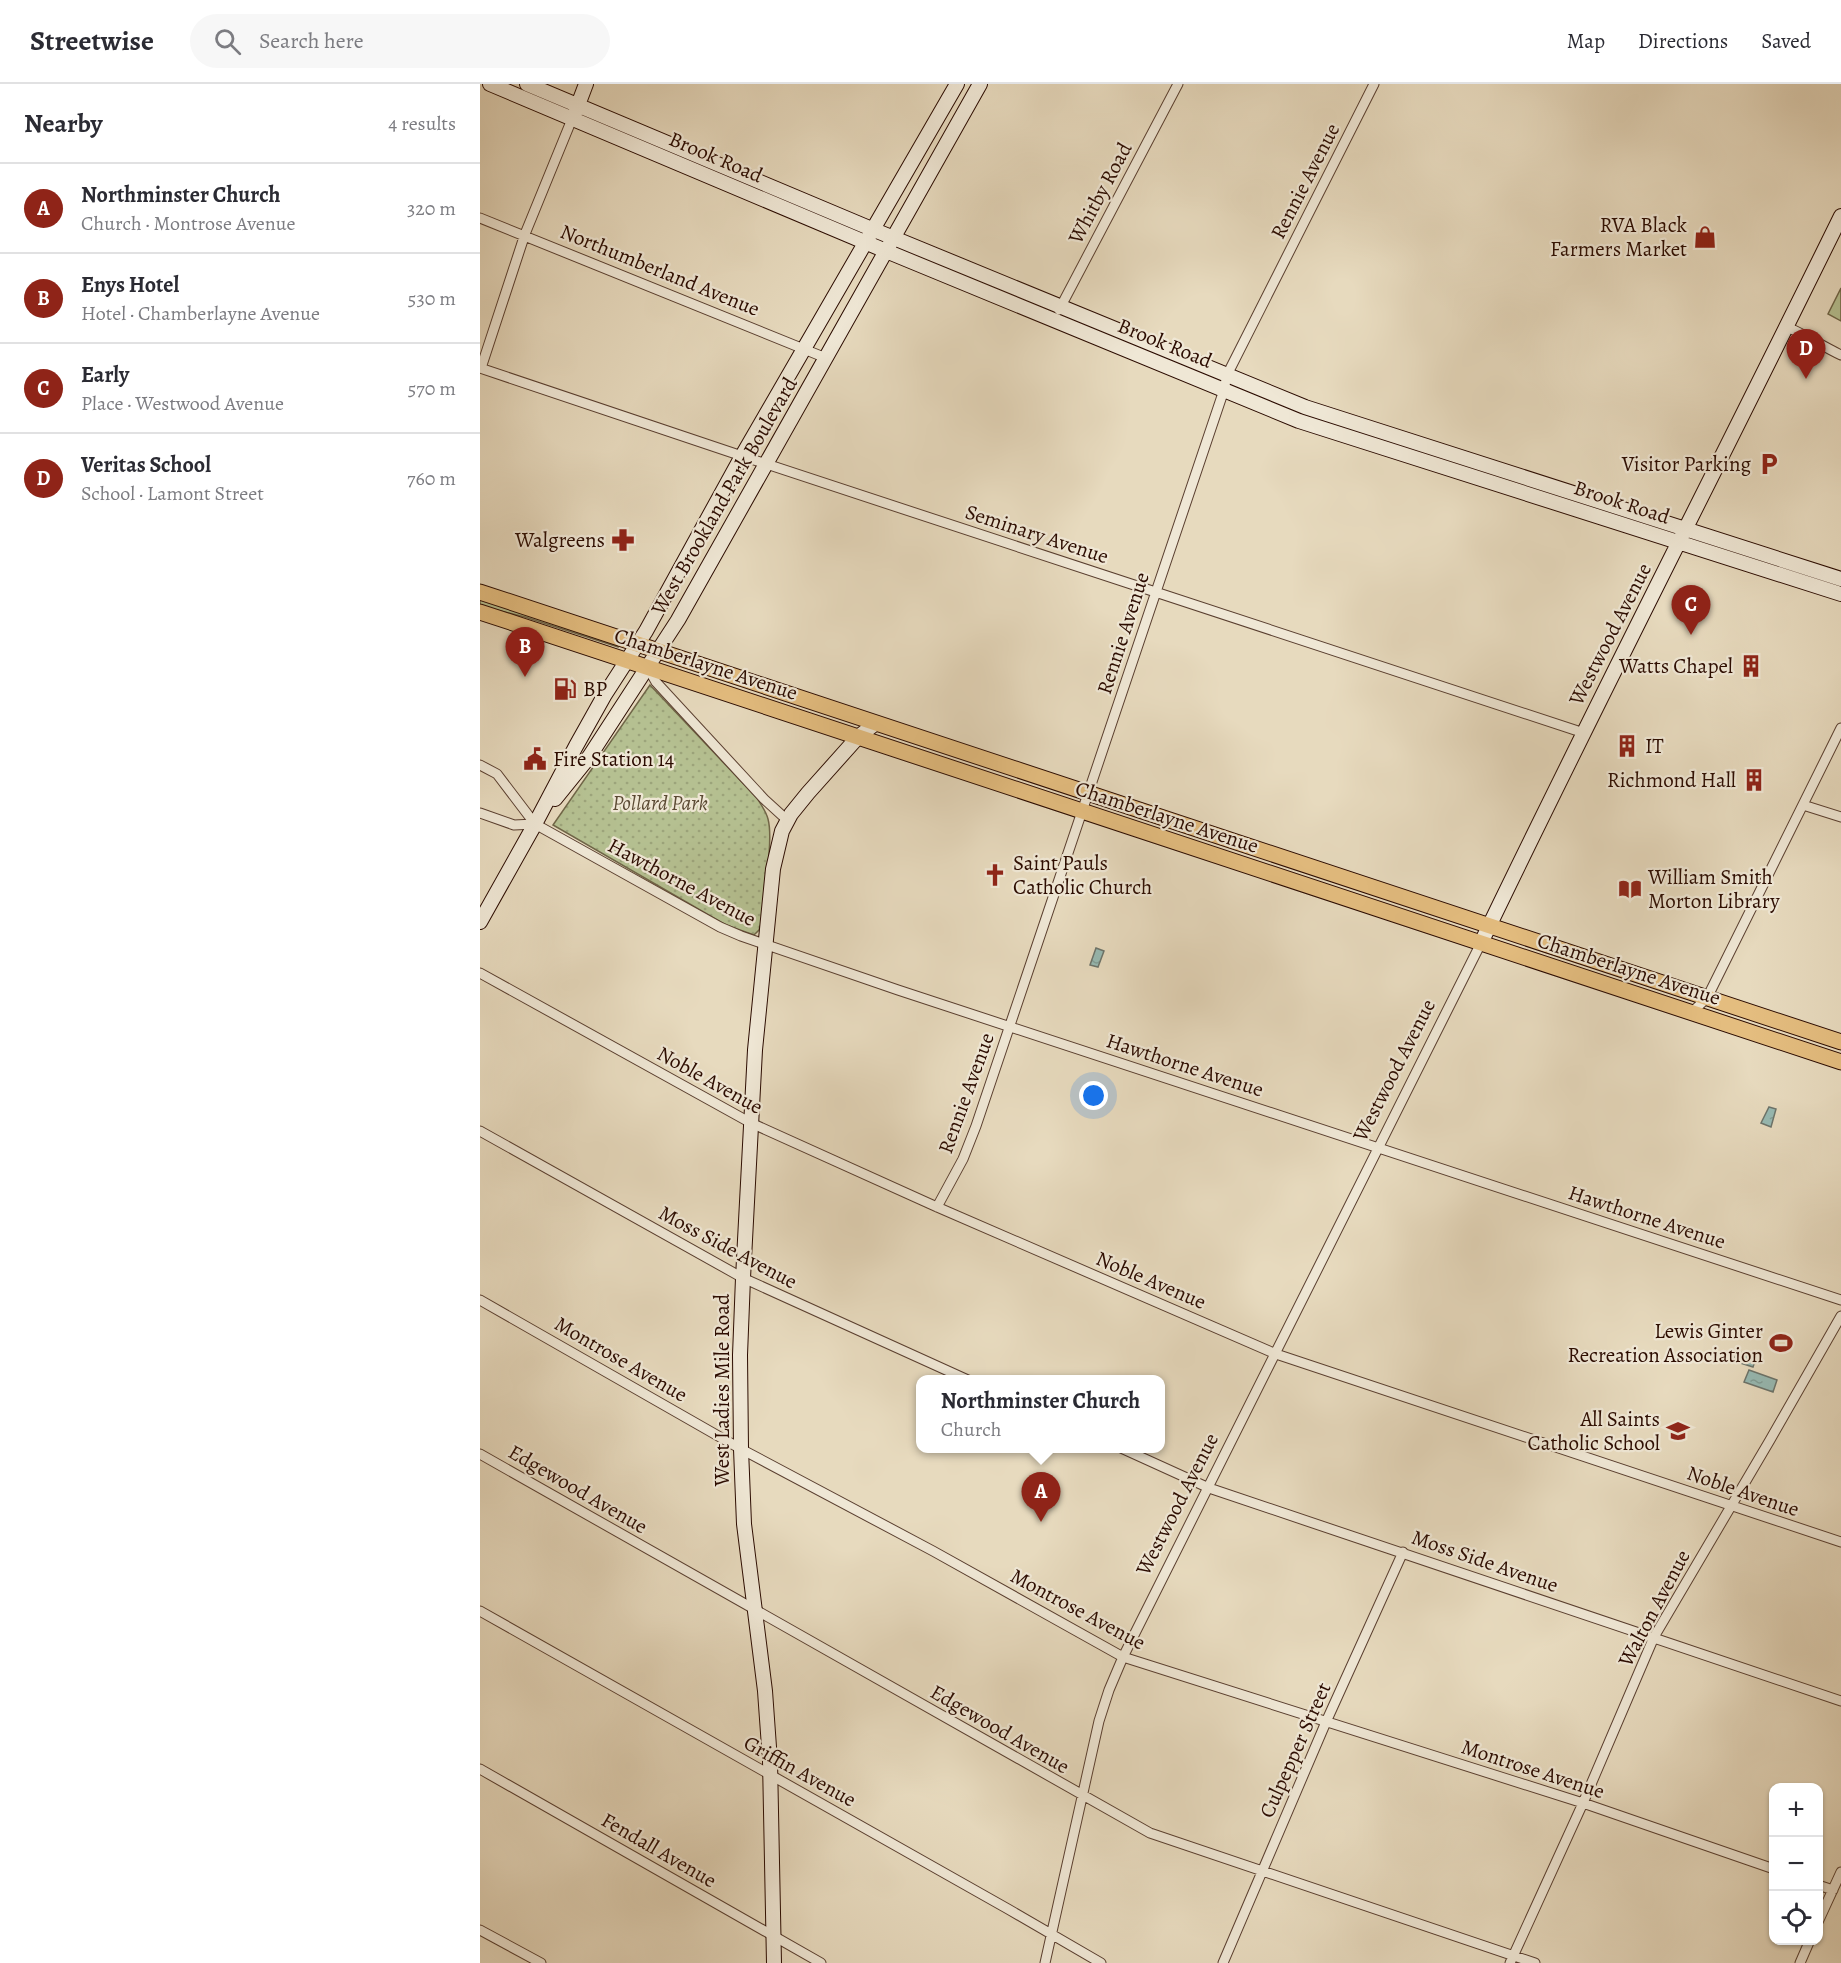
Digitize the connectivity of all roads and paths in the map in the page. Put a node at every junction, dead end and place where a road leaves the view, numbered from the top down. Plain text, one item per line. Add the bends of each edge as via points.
1 (490, 84) edge
2 (527, 84) edge
3 (586, 84) edge
4 (957, 84) edge
5 (981, 84) edge
6 (1178, 84) edge
7 (1374, 84) edge
8 (575, 112) junction
9 (1841, 216) edge
10 (480, 218) edge
11 (874, 230) junction
12 (525, 234) junction
13 (893, 238) junction
14 (866, 242) junction
15 (886, 251) junction
16 (1060, 307) junction
17 (1053, 320) junction
18 (1787, 327) junction
19 (804, 349) junction
20 (1841, 355) edge
21 (826, 358) junction
22 (481, 368) edge
23 (1227, 375) junction
24 (1224, 390) junction
25 (742, 456) junction
26 (767, 464) junction
27 (1686, 530) junction
28 (1680, 543) junction
29 (1841, 579) edge
30 (1155, 591) junction
31 (480, 592) edge
32 (1841, 594) edge
33 (480, 612) edge
34 (637, 644) junction
35 (659, 652) junction
36 (626, 660) junction
37 (648, 668) junction
38 (876, 723) junction
39 (1841, 728) edge
40 (1584, 733) junction
41 (858, 737) junction
42 (480, 765) edge
43 (1088, 793) junction
44 (1803, 805) junction
45 (1083, 811) junction
46 (480, 813) edge
47 (1841, 817) edge
48 (787, 820) junction
49 (536, 824) junction
50 (480, 922) edge
51 (1490, 926) junction
52 (1481, 943) junction
53 (764, 944) junction
54 (480, 973) edge
55 (1707, 998) junction
56 (1692, 1012) junction
57 (1010, 1026) junction
58 (1841, 1042) edge
59 (1841, 1062) edge
60 (751, 1123) junction
61 (480, 1131) edge
62 (1379, 1148) junction
63 (937, 1207) junction
64 (742, 1278) junction
65 (480, 1300) edge
66 (1841, 1300) edge
67 (1841, 1316) edge
68 (1276, 1354) junction
69 (957, 1375) edge
70 (741, 1449) junction
71 (1130, 1453) edge
72 (480, 1455) edge
73 (1209, 1488) junction
74 (1732, 1506) junction
75 (1841, 1542) edge
76 (1403, 1552) junction
77 (754, 1610) junction
78 (480, 1611) edge
79 (1654, 1637) junction
80 (1123, 1657) junction
81 (1841, 1701) edge
82 (1326, 1722) junction
83 (480, 1769) edge
84 (770, 1776) junction
85 (1082, 1796) junction
86 (1583, 1803) junction
87 (1769, 1868) edge
88 (1261, 1871) junction
89 (1841, 1872) edge
90 (1823, 1887) edge
91 (1833, 1890) junction
92 (1823, 1911) edge
93 (480, 1930) edge
94 (1052, 1933) junction
95 (774, 1936) junction
96 (1808, 1945) edge
97 (1512, 1959) edge
98 (541, 1963) edge
99 (774, 1963) edge
100 (821, 1963) edge
101 (1045, 1963) edge
102 (1101, 1963) edge
103 (1223, 1963) edge
104 (1535, 1963) edge
105 (1800, 1963) edge

1 - 8 main road, Brook Road
2 - 8 main road, Brook Road
3 - 8 main road
4 - 11 main road, West Brookland Park Boulevard
5 - 13 main road, West Brookland Park Boulevard
6 - 16 street, Whitby Road
7 - 23 street, Rennie Avenue
8 - 11 main road, Brook Road
8 - 12 street
8 - 14 main road, Brook Road
9 - 18 main road, Westwood Avenue
10 - 12 street, Northumberland Avenue
11 - 13 main road, Brook Road
11 - 14 main road, West Brookland Park Boulevard
12 - 19 street, Northumberland Avenue
12 - 22 street
13 - 15 main road, West Brookland Park Boulevard
13 - 16 main road, Brook Road
14 - 15 main road, Brook Road
14 - 19 main road, West Brookland Park Boulevard
15 - 17 main road, Brook Road
15 - 21 main road, West Brookland Park Boulevard
16 - 17 street, Whitby Road
16 - 23 main road, Brook Road
17 - 24 main road, Brook Road
18 - 20 street
18 - 27 main road, Westwood Avenue
19 - 21 street, Northumberland Avenue
19 - 25 main road, West Brookland Park Boulevard
21 - 26 main road, West Brookland Park Boulevard
22 - 25 street, Seminary Avenue
23 - 24 street, Rennie Avenue
23 - 27 main road, Brook Road via 1335,418
24 - 28 main road, Brook Road via 1329,431
24 - 30 street, Rennie Avenue
25 - 26 street, Seminary Avenue
25 - 34 main road, West Brookland Park Boulevard
26 - 30 street, Seminary Avenue
26 - 35 main road, West Brookland Park Boulevard
27 - 28 main road, Westwood Avenue
27 - 29 main road, Brook Road
28 - 32 main road, Brook Road
28 - 40 main road, Westwood Avenue
30 - 40 street, Seminary Avenue
30 - 43 street, Rennie Avenue
31 - 34 main road, Chamberlayne Avenue
33 - 36 main road, Chamberlayne Avenue
34 - 35 main road, Chamberlayne Avenue
34 - 36 main road, West Brookland Park Boulevard
35 - 37 main road, West Brookland Park Boulevard
35 - 38 main road, Chamberlayne Avenue
36 - 37 main road, Chamberlayne Avenue
36 - 49 main road, West Brookland Park Boulevard
37 - 41 main road, Chamberlayne Avenue
37 - 48 street via 656,682
37 - 49 main road, West Brookland Park Boulevard via 589,756
38 - 41 main road, West Ladies Mile Road
38 - 43 main road, Chamberlayne Avenue
39 - 44 street
40 - 51 main road, Westwood Avenue
41 - 45 main road, Chamberlayne Avenue
41 - 48 main road, West Ladies Mile Road
42 - 49 street, Hawthorne Avenue via 497,774
43 - 45 street, Rennie Avenue
43 - 51 main road, Chamberlayne Avenue
44 - 47 street
44 - 55 street
45 - 52 main road, Chamberlayne Avenue
45 - 57 street, Rennie Avenue
46 - 49 street, Hawthorne Avenue via 514,825
48 - 53 main road, West Ladies Mile Road via 775,856
49 - 50 main road, West Brookland Park Boulevard
49 - 53 street, Hawthorne Avenue via 720,927
51 - 52 main road, Westwood Avenue
51 - 55 main road, Chamberlayne Avenue
52 - 56 main road, Chamberlayne Avenue
52 - 62 street, Westwood Avenue
53 - 57 street, Hawthorne Avenue
53 - 60 main road, West Ladies Mile Road
54 - 60 street, Noble Avenue
55 - 56 street
55 - 58 main road, Chamberlayne Avenue
56 - 59 main road, Chamberlayne Avenue
57 - 62 street, Hawthorne Avenue
57 - 63 street, Rennie Avenue via 970,1143
60 - 63 street, Noble Avenue
60 - 64 main road, West Ladies Mile Road
61 - 64 street, Moss Side Avenue
62 - 66 street, Hawthorne Avenue
62 - 68 street, Westwood Avenue
63 - 68 street, Noble Avenue
64 - 69 street, Moss Side Avenue
64 - 70 main road, West Ladies Mile Road
65 - 70 street, Montrose Avenue
67 - 74 street, Walton Avenue
68 - 73 street, Westwood Avenue
68 - 74 street, Noble Avenue
70 - 77 main road, West Ladies Mile Road via 744,1524
70 - 80 street, Montrose Avenue
71 - 73 street, Moss Side Avenue
72 - 77 street, Edgewood Avenue
73 - 76 street, Moss Side Avenue
73 - 80 street, Westwood Avenue
74 - 75 street, Noble Avenue
74 - 79 street, Walton Avenue
76 - 79 street, Moss Side Avenue
76 - 82 street, Culpepper Street
77 - 84 main road, West Ladies Mile Road via 765,1691
77 - 85 street, Edgewood Avenue
78 - 84 street, Griffin Avenue
79 - 81 street, Moss Side Avenue
79 - 86 street, Walton Avenue
80 - 82 street, Montrose Avenue
80 - 85 street, Westwood Avenue via 1099,1721
82 - 86 street, Montrose Avenue
82 - 88 street, Culpepper Street
83 - 95 street, Fendall Avenue
84 - 94 street, Griffin Avenue
84 - 95 main road, West Ladies Mile Road
85 - 88 street, Edgewood Avenue via 1150,1833
85 - 94 street, Westwood Avenue
86 - 87 street, Montrose Avenue
86 - 97 street, Walton Avenue
88 - 97 street, Edgewood Avenue
88 - 103 street, Culpepper Street
89 - 91 street
90 - 91 street
91 - 92 street
93 - 98 street
94 - 101 street, Westwood Avenue
94 - 102 street, Griffin Avenue
95 - 99 main road, West Ladies Mile Road
95 - 100 street, Fendall Avenue
96 - 105 street
97 - 104 street, Edgewood Avenue

